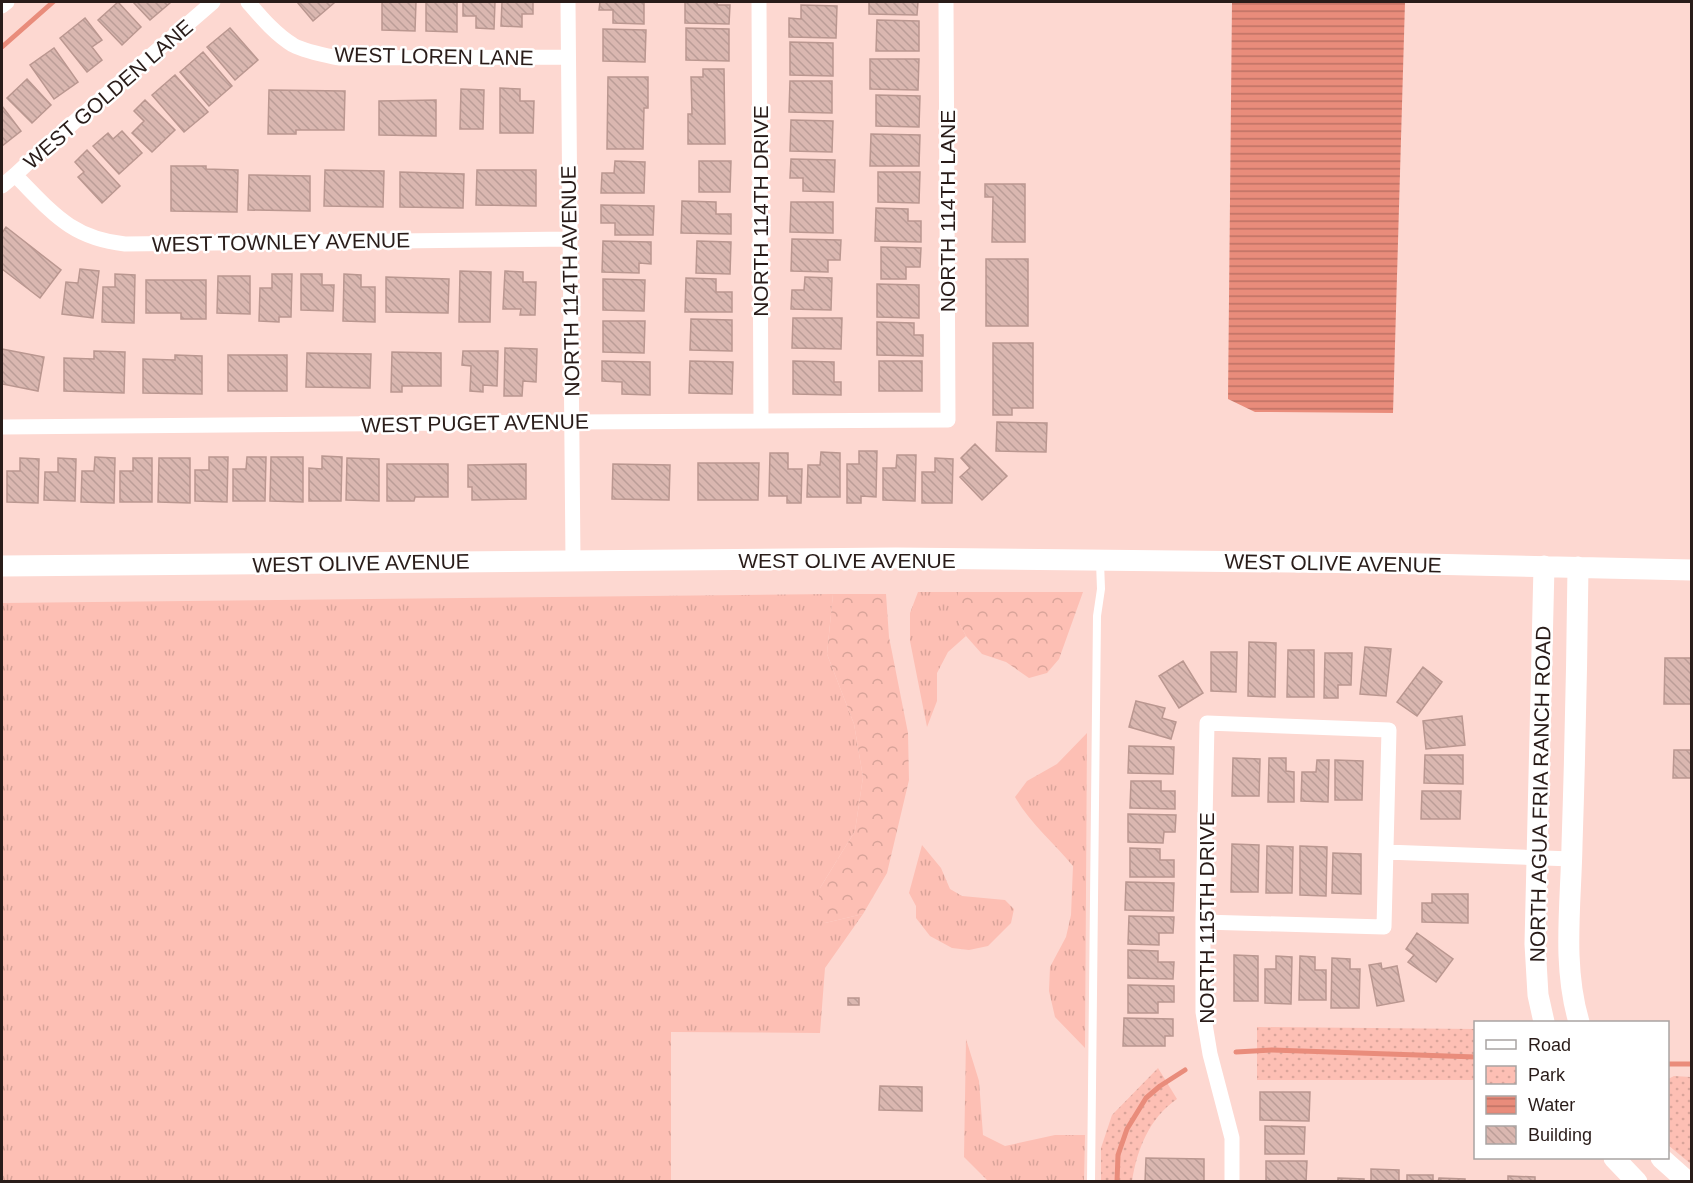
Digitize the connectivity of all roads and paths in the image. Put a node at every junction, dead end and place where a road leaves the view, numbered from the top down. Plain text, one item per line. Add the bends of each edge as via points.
1 (7, 2) edge
2 (213, 2) edge
3 (248, 2) edge
4 (568, 2) edge
5 (759, 2) edge
6 (946, 2) edge
7 (2, 6) edge
8 (568, 57) junction
9 (15, 175) junction
10 (2, 186) edge
11 (570, 239) junction
12 (761, 420) junction
13 (948, 420) joint
14 (572, 422) junction
15 (2, 428) edge
16 (1100, 560) junction
17 (573, 561) junction
18 (2, 566) edge
19 (1544, 566) junction
20 (1578, 567) junction
21 (1692, 570) edge
22 (1386, 852) junction
23 (1536, 857) junction
24 (1572, 859) junction
25 (1203, 922) junction
26 (1544, 1021) edge
27 (1579, 1021) edge
28 (1615, 1159) edge
29 (1662, 1159) edge
30 (1091, 1182) edge
31 (1232, 1182) edge
32 (1637, 1182) edge
33 (1688, 1182) edge

1 - 7 street
2 - 9 street, WEST GOLDEN LANE
3 - 8 street, WEST LOREN LANE via 267,24 294,45 321,55
4 - 8 street, NORTH 114TH AVENUE
5 - 12 street, NORTH 114TH DRIVE
6 - 13 street, NORTH 114TH LANE
8 - 11 street, NORTH 114TH AVENUE
9 - 10 street, WEST GOLDEN LANE
9 - 11 street, WEST TOWNLEY AVENUE via 73,229 117,243
11 - 14 street, NORTH 114TH AVENUE
12 - 13 street, WEST PUGET AVENUE
12 - 14 street, WEST PUGET AVENUE
14 - 15 street, WEST PUGET AVENUE
14 - 17 street, NORTH 114TH AVENUE
16 - 17 main road, WEST OLIVE AVENUE
16 - 19 main road, WEST OLIVE AVENUE
16 - 30 lane
17 - 18 main road, WEST OLIVE AVENUE
19 - 20 main road, WEST OLIVE AVENUE
19 - 23 main road, NORTH AGUA FRIA RANCH ROAD
20 - 21 main road, WEST OLIVE AVENUE
20 - 24 main road, NORTH AGUA FRIA RANCH ROAD
22 - 23 street
22 - 25 street via 1384,927
22 - 25 street, NORTH 115TH DRIVE via 1389,730 1207,723
23 - 24 street
23 - 26 main road, NORTH AGUA FRIA RANCH ROAD via 1535,944
24 - 27 main road, NORTH AGUA FRIA RANCH ROAD via 1569,960
25 - 31 street, NORTH 115TH DRIVE via 1203,1012 1232,1138
28 - 32 main road
29 - 33 main road

